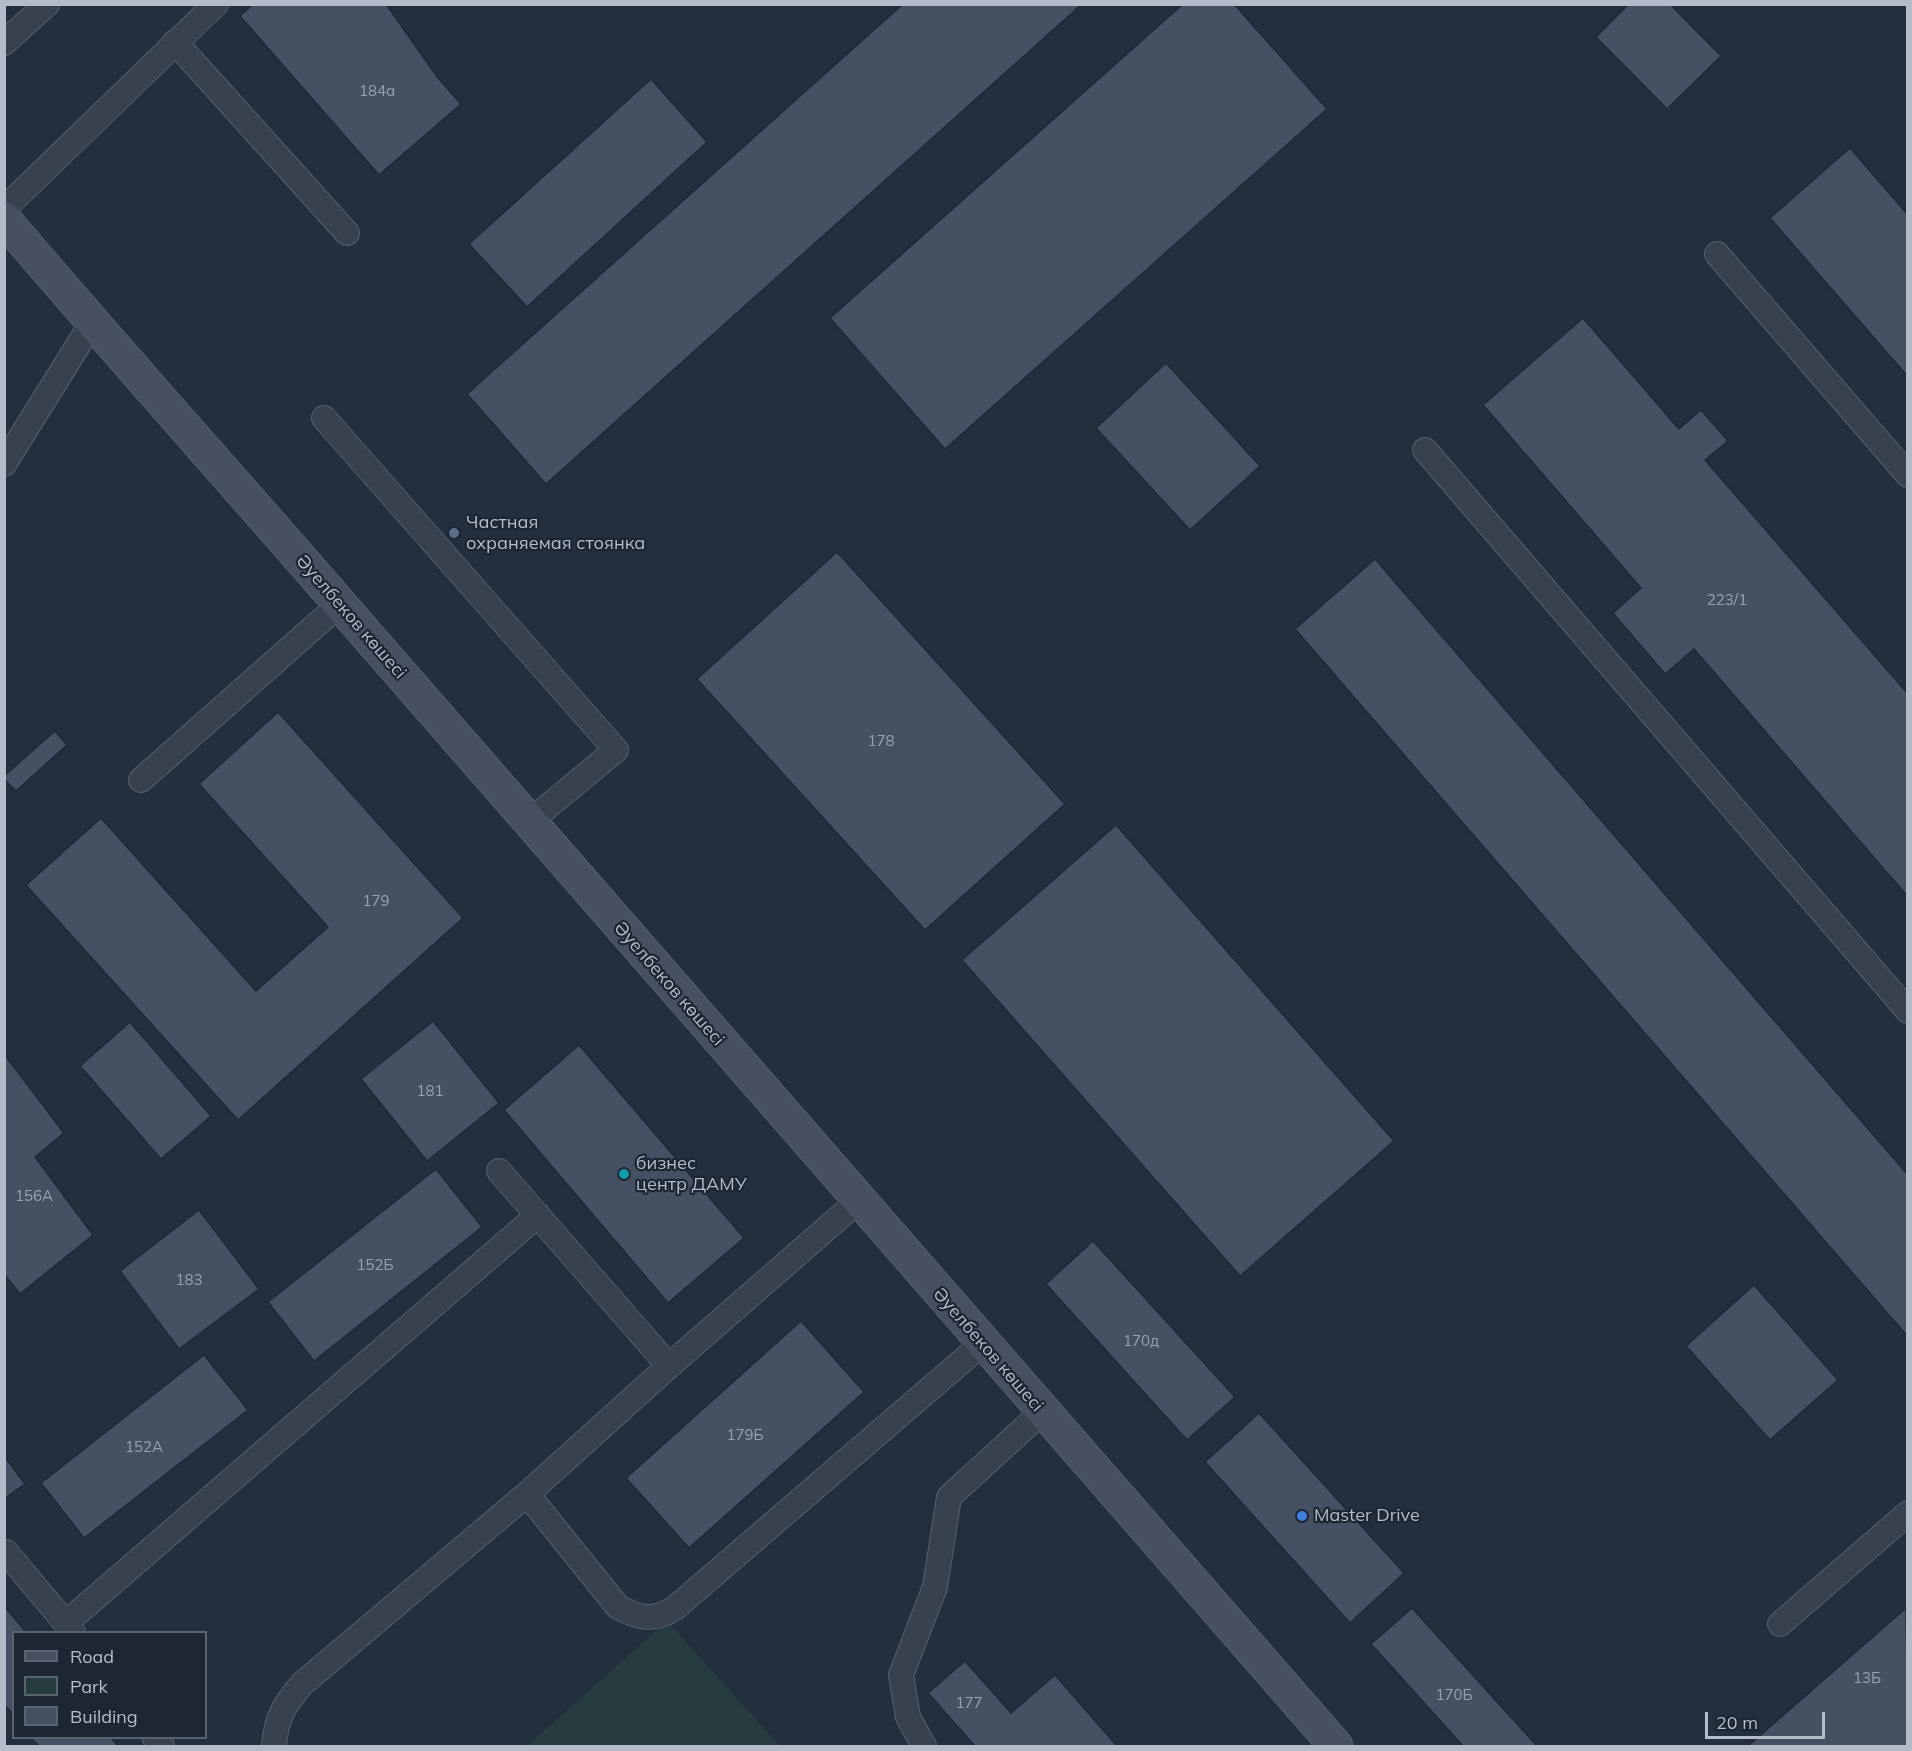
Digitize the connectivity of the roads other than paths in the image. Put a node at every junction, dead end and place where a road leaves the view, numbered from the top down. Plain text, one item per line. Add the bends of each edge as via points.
1 (47, 4) edge
2 (216, 4) edge
3 (175, 42) junction
4 (4, 43) edge
5 (4, 209) edge
6 (4, 219) edge
7 (347, 233) dead end
8 (1717, 254) dead end
9 (92, 323) junction
10 (324, 418) dead end
11 (1425, 450) dead end
12 (4, 464) edge
13 (1908, 475) edge
14 (340, 604) junction
15 (141, 780) dead end
16 (529, 822) junction
17 (1908, 1011) edge
18 (499, 1171) dead end
19 (858, 1202) junction
20 (538, 1215) junction
21 (982, 1344) junction
22 (669, 1366) junction
23 (1042, 1412) junction
24 (527, 1494) junction
25 (1908, 1513) edge
26 (6, 1552) dead end
27 (1780, 1624) dead end
28 (69, 1628) edge
29 (273, 1746) edge
30 (924, 1746) edge
31 (1336, 1746) edge

1 - 4 lane
2 - 3 lane
3 - 5 lane
3 - 7 lane
6 - 9 street, Әуелбеков көшесі
8 - 13 lane
9 - 12 lane
9 - 14 street, Әуелбеков көшесі
10 - 16 lane via 616,750
11 - 17 lane
14 - 15 lane
14 - 16 street, Әуелбеков көшесі
16 - 19 street, Әуелбеков көшесі
18 - 20 lane
19 - 21 street, Әуелбеков көшесі
19 - 22 lane
20 - 22 lane
20 - 28 lane
21 - 23 street, Әуелбеков көшесі
21 - 24 lane via 663,1616 633,1615 618,1608
22 - 24 lane
23 - 30 lane via 949,1497 934,1587 901,1676 908,1717
23 - 31 street, Әуелбеков көшесі
24 - 29 lane via 302,1684 285,1703 275,1727
25 - 27 lane
26 - 28 lane

